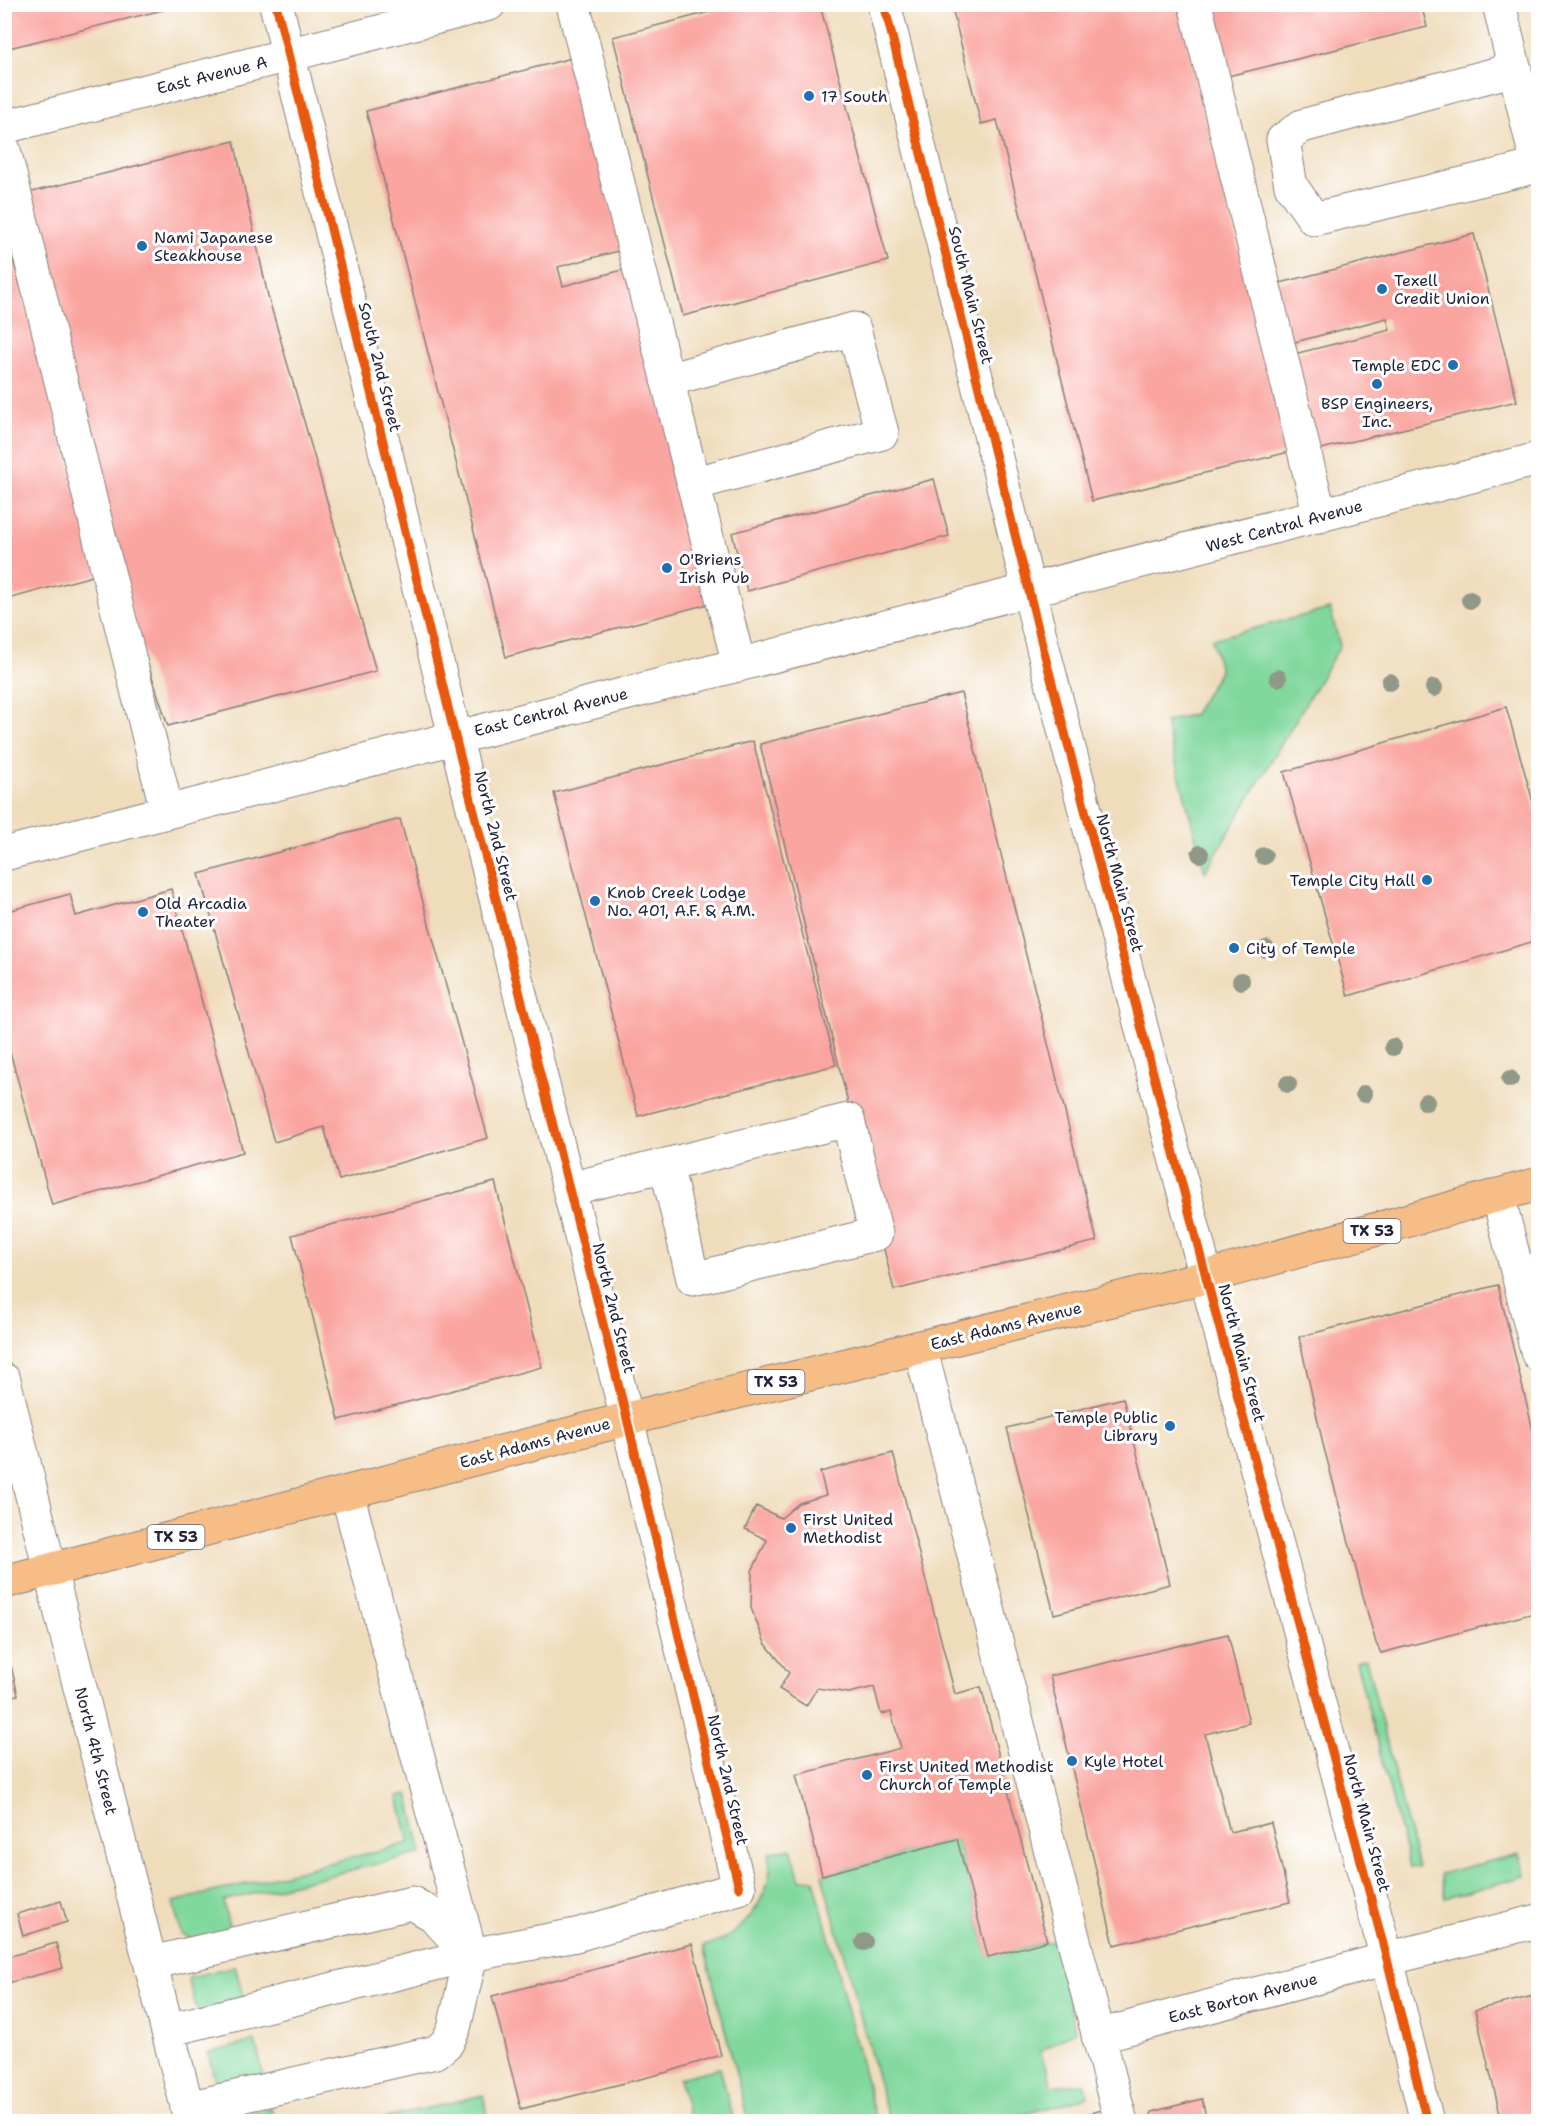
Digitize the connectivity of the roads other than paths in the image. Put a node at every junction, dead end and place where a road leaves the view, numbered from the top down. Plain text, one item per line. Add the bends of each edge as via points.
1 (276, 4) edge
2 (489, 4) edge
3 (573, 4) edge
4 (884, 4) edge
5 (1195, 4) edge
6 (1499, 4) edge
7 (289, 55) junction
8 (1515, 69) junction
9 (4, 127) edge
10 (4, 150) edge
11 (1537, 154) edge
12 (668, 380) junction
13 (1539, 459) edge
14 (693, 484) junction
15 (1320, 516) junction
16 (1029, 592) junction
17 (739, 665) junction
18 (455, 736) junction
19 (167, 811) junction
20 (4, 854) edge
21 (666, 1165) junction
22 (1538, 1184) edge
23 (569, 1189) junction
24 (1498, 1195) junction
25 (1206, 1277) junction
26 (920, 1347) junction
27 (1539, 1354) edge
28 (4, 1380) edge
29 (627, 1419) junction
30 (347, 1493) junction
31 (50, 1570) junction
32 (4, 1582) edge
33 (1539, 1921) edge
34 (471, 1955) junction
35 (1387, 1959) junction
36 (151, 1963) junction
37 (168, 2030) junction
38 (1098, 2036) junction
39 (189, 2115) edge
40 (1121, 2121) edge
41 (1427, 2121) edge

1 - 7 street, South 2nd Street
2 - 7 street, East Avenue A
3 - 12 street
4 - 16 street, South Main Street
5 - 15 street
6 - 8 street
7 - 9 street, East Avenue A
7 - 18 street, South 2nd Street
8 - 11 street
8 - 11 street via 1302,126 1282,140 1291,186 1314,219
10 - 19 street
12 - 14 street
12 - 14 street via 854,330 882,433
13 - 15 street, West Central Avenue
14 - 17 street
15 - 16 street, West Central Avenue
16 - 17 street, East Central Avenue
16 - 25 street, North Main Street
17 - 18 street, East Central Avenue
18 - 19 street, East Central Avenue
18 - 23 street, North 2nd Street
19 - 20 street, East Central Avenue
21 - 21 street via 848,1120 876,1234 693,1279
21 - 23 street
22 - 24 main road, TX 53
23 - 29 street, North 2nd Street
24 - 25 main road, TX 53
24 - 27 street
25 - 26 main road, East Adams Avenue / TX 53
25 - 35 street, North Main Street
26 - 29 main road, East Adams Avenue / TX 53
26 - 38 street
28 - 31 street, North 4th Street
29 - 30 main road, East Adams Avenue / TX 53
29 - 34 street, North 2nd Street via 739,1888 576,1935
30 - 31 main road, East Adams Avenue / TX 53
30 - 34 street
31 - 32 main road, East Adams Avenue / TX 53
31 - 36 street, North 4th Street
33 - 35 street, East Barton Avenue
34 - 36 street via 433,1915 412,1904
34 - 37 street
34 - 39 street via 454,2028 447,2043 436,2052
35 - 38 street, East Barton Avenue
35 - 41 street, North Main Street
36 - 37 street, North 4th Street
37 - 39 street, North 4th Street
38 - 40 street

